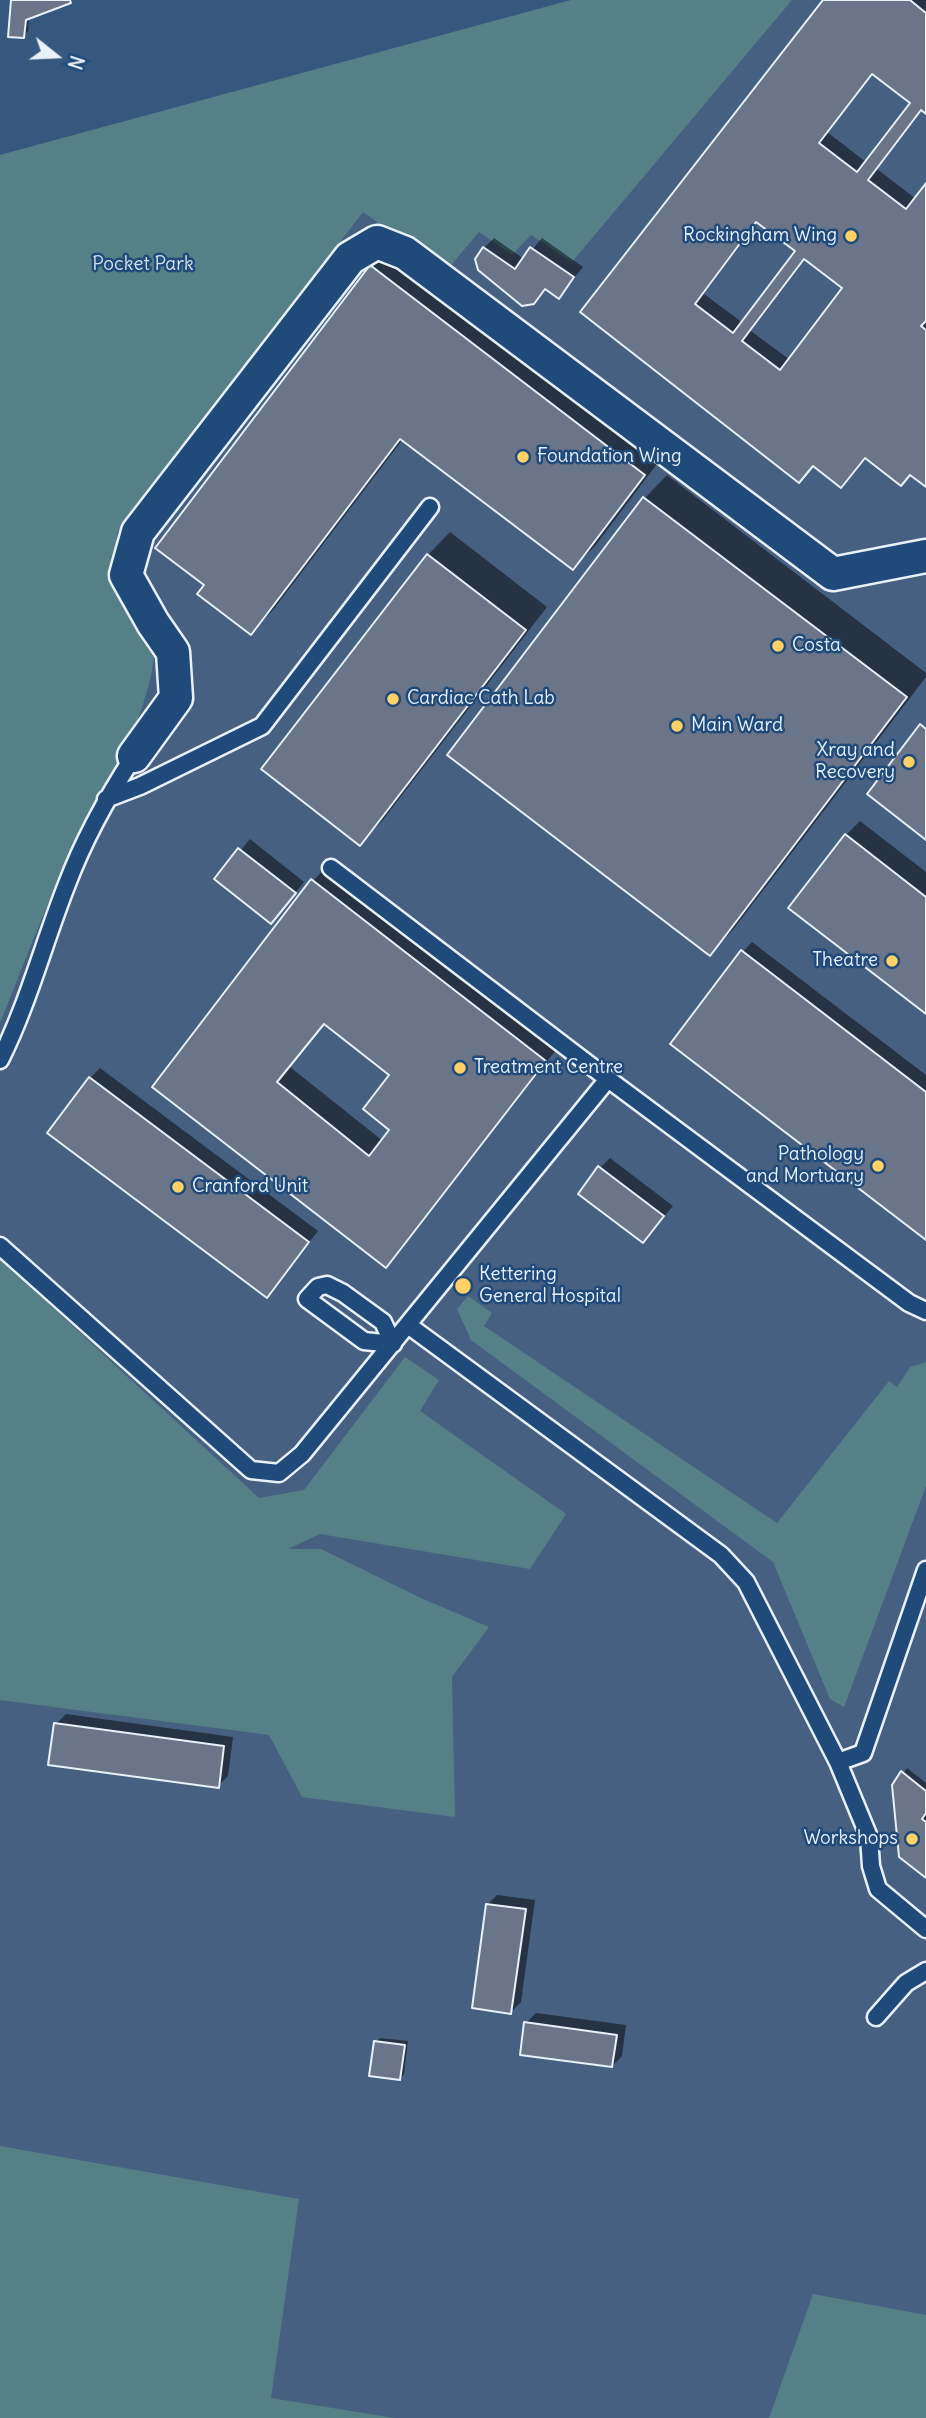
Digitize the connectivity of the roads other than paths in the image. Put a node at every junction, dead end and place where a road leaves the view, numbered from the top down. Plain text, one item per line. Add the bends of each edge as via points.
1 (430, 507) dead end
2 (926, 556) edge
3 (134, 756) joint
4 (106, 799) junction
5 (331, 868) dead end
6 (0, 1060) edge
7 (608, 1079) junction
8 (0, 1246) edge
9 (926, 1311) edge
10 (408, 1325) junction
11 (393, 1344) junction
12 (926, 1570) edge
13 (838, 1762) junction
14 (926, 1929) edge
15 (926, 1971) edge
16 (876, 2018) dead end

1 - 4 lane via 262,726
2 - 3 street via 833,574 405,253 377,242 350,258 138,532 126,575 173,652 176,698
3 - 4 lane
4 - 6 lane via 68,881
5 - 7 lane
7 - 9 lane via 909,1303
7 - 10 lane
8 - 11 lane via 251,1470 279,1473 302,1454
10 - 11 lane
10 - 13 lane via 720,1555 746,1582
11 - 11 lane via 364,1341 307,1299 318,1287 327,1285 343,1293 383,1322
12 - 13 lane via 863,1753
13 - 14 lane via 869,1837 878,1889
15 - 16 lane via 906,1983

